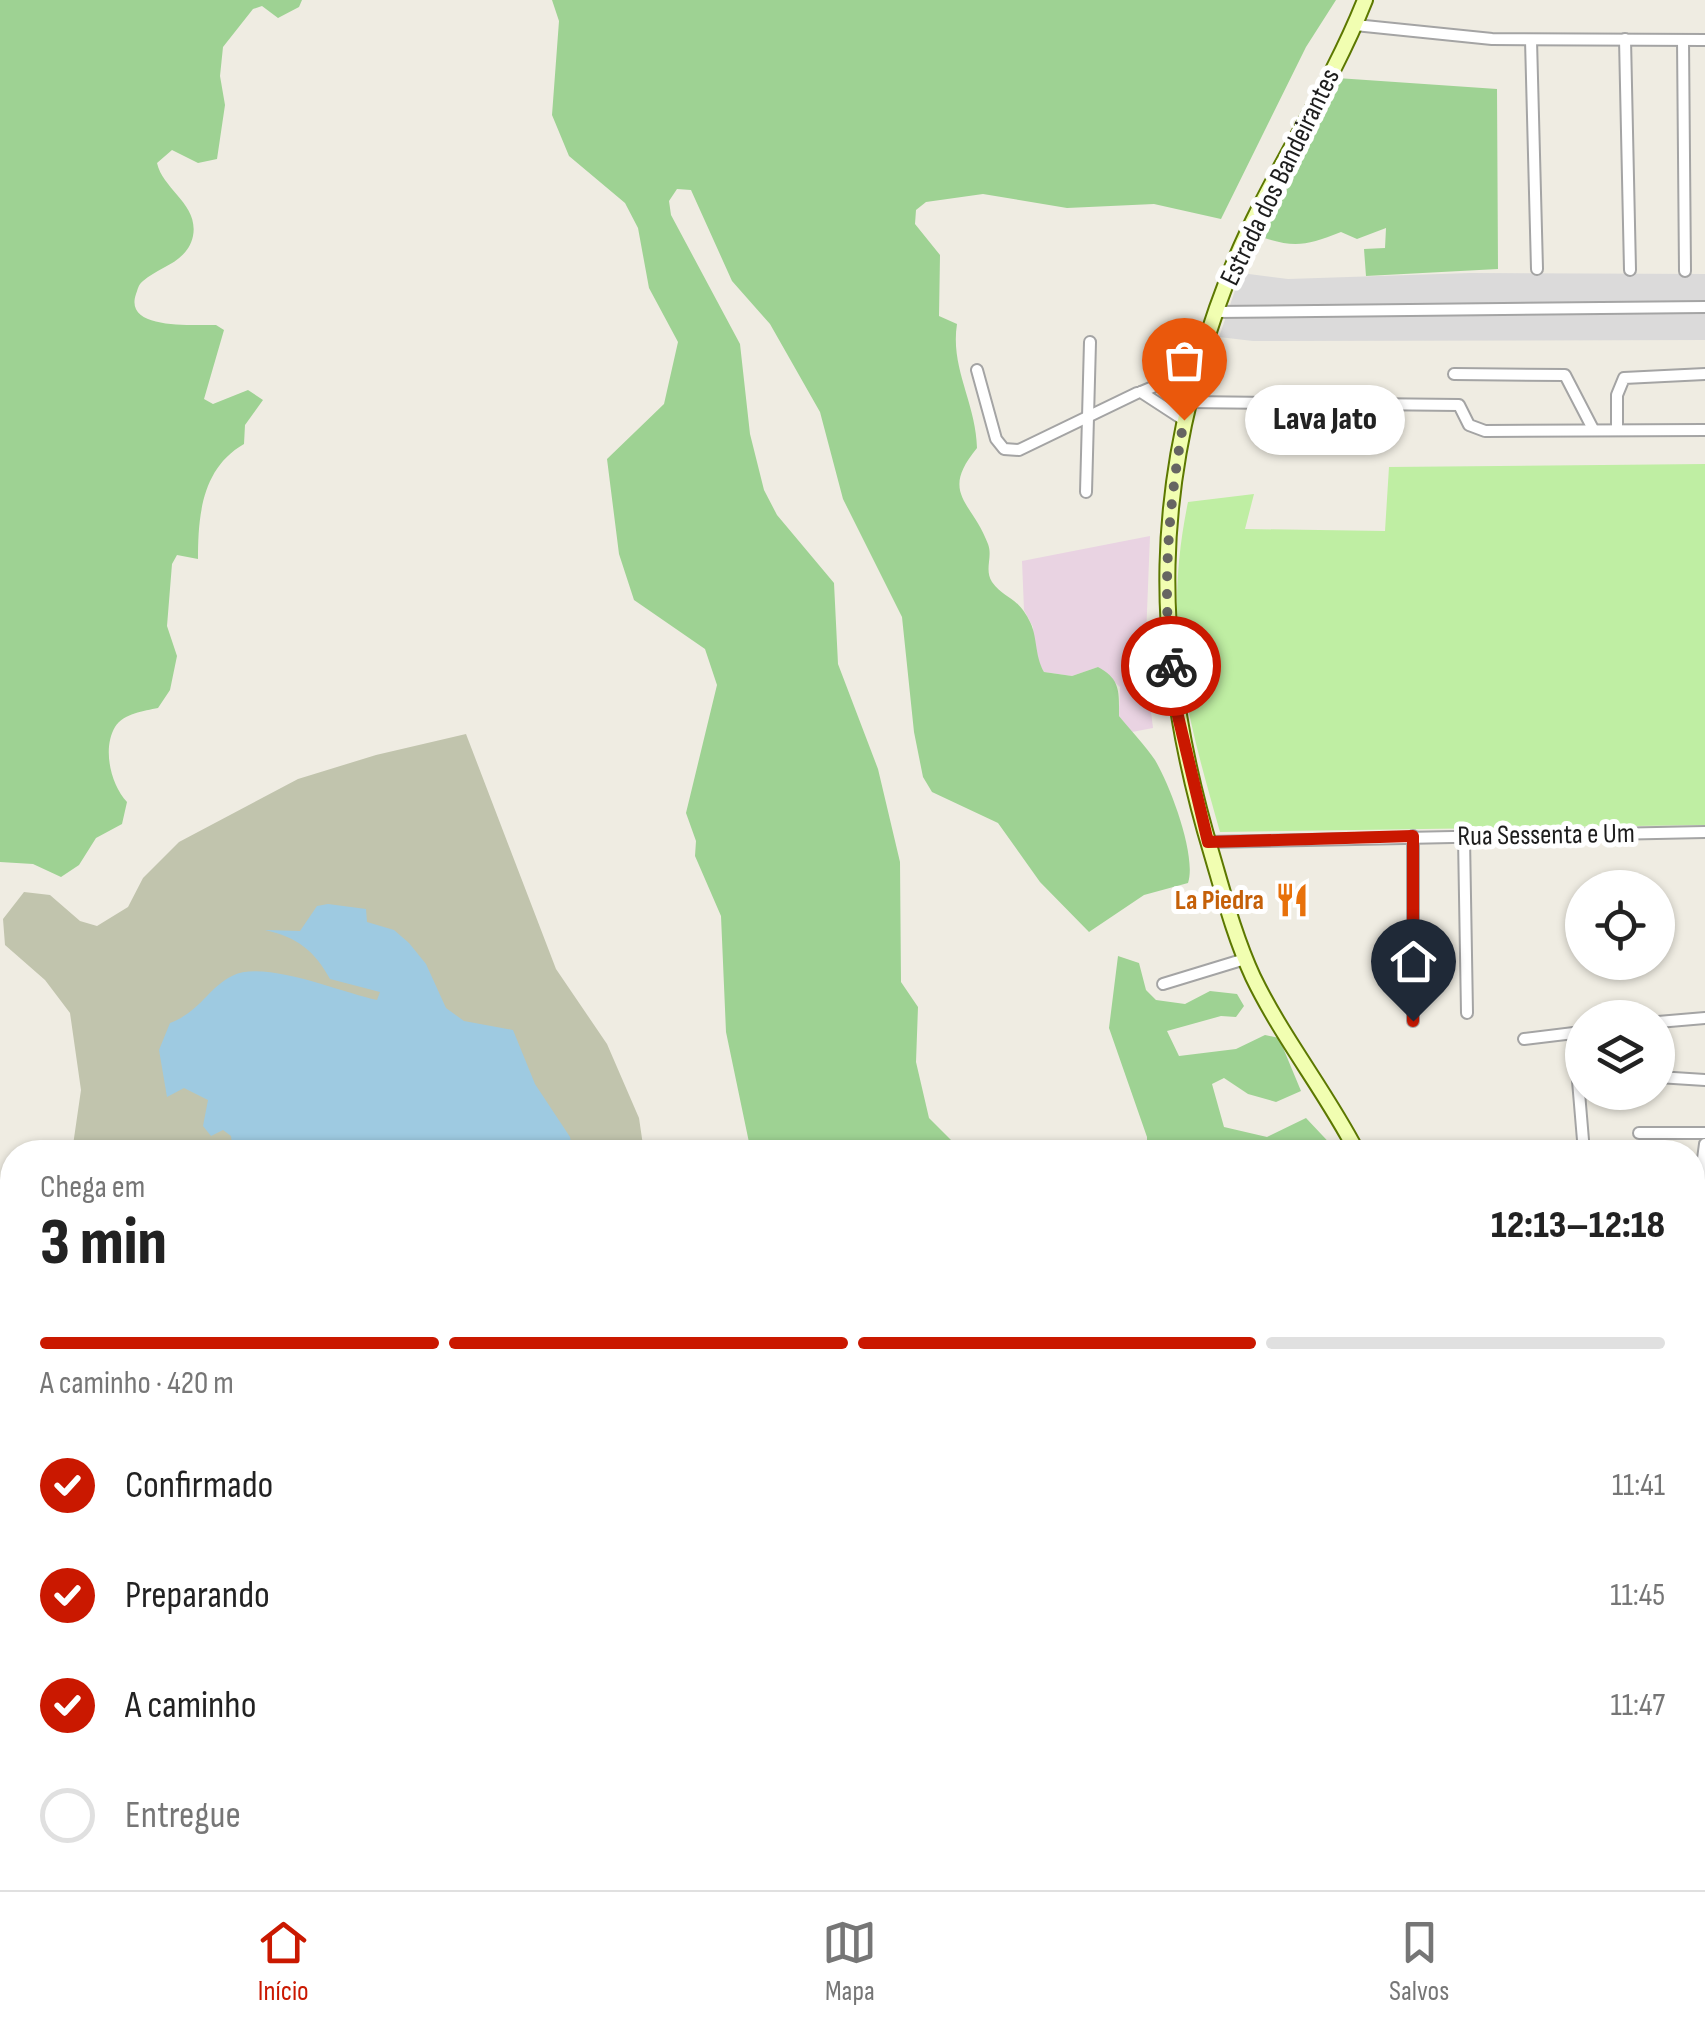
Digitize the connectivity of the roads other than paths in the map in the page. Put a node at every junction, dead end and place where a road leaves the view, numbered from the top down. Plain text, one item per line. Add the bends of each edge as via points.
1 (1365, 0) edge
2 (1355, 25) junction
3 (1625, 38) junction
4 (1531, 40) junction
5 (1683, 40) junction
6 (1705, 40) edge
7 (1537, 269) dead end
8 (1630, 270) dead end
9 (1685, 271) dead end
10 (1705, 307) edge
11 (1215, 312) junction
12 (1090, 342) dead end
13 (1198, 368) junction
14 (977, 370) dead end
15 (1454, 374) dead end
16 (1705, 374) edge
17 (1137, 393) dead end
18 (1188, 402) junction
19 (1088, 416) junction
20 (1184, 420) junction
21 (1617, 429) junction
22 (1593, 430) junction
23 (1705, 430) edge
24 (1086, 492) dead end
25 (1705, 832) edge
26 (1413, 836) junction
27 (1464, 838) junction
28 (1208, 842) junction
29 (1245, 959) junction
30 (1163, 984) dead end
31 (1467, 1013) dead end
32 (1705, 1018) edge
33 (1413, 1021) dead end
34 (1675, 1021) edge
35 (1565, 1033) edge
36 (1524, 1038) dead end
37 (1675, 1078) edge
38 (1705, 1080) edge
39 (1582, 1110) edge
40 (1639, 1133) dead end
41 (1705, 1133) edge
42 (1350, 1140) edge
43 (1583, 1140) edge

1 - 2 main road, Estrada dos Bandeirantes
2 - 4 street
2 - 11 main road, Estrada dos Bandeirantes
3 - 4 street
3 - 5 street
3 - 8 street
4 - 7 street
5 - 6 street
5 - 9 street
10 - 11 street
11 - 13 main road, Estrada dos Bandeirantes
12 - 19 street
13 - 18 main road, Estrada dos Bandeirantes
13 - 20 street via 1141,392
14 - 19 street via 1004,449 1019,450
15 - 22 street via 1565,375
16 - 21 street via 1624,378 1616,396
17 - 19 street
18 - 20 main road, Estrada dos Bandeirantes
18 - 22 street via 1459,404 1469,426 1485,431
19 - 24 street
20 - 28 main road, Estrada dos Bandeirantes via 1170,500 1165,606 1178,716
21 - 22 street
21 - 23 street
25 - 27 street, Rua Sessenta e Um
26 - 27 street, Rua Sessenta e Um
26 - 28 street, Rua Sessenta e Um
26 - 33 street
27 - 31 street
28 - 29 main road, Estrada dos Bandeirantes
29 - 30 street
29 - 42 main road, Estrada dos Bandeirantes
32 - 34 street
35 - 36 street
37 - 38 street
39 - 43 street
40 - 41 street

